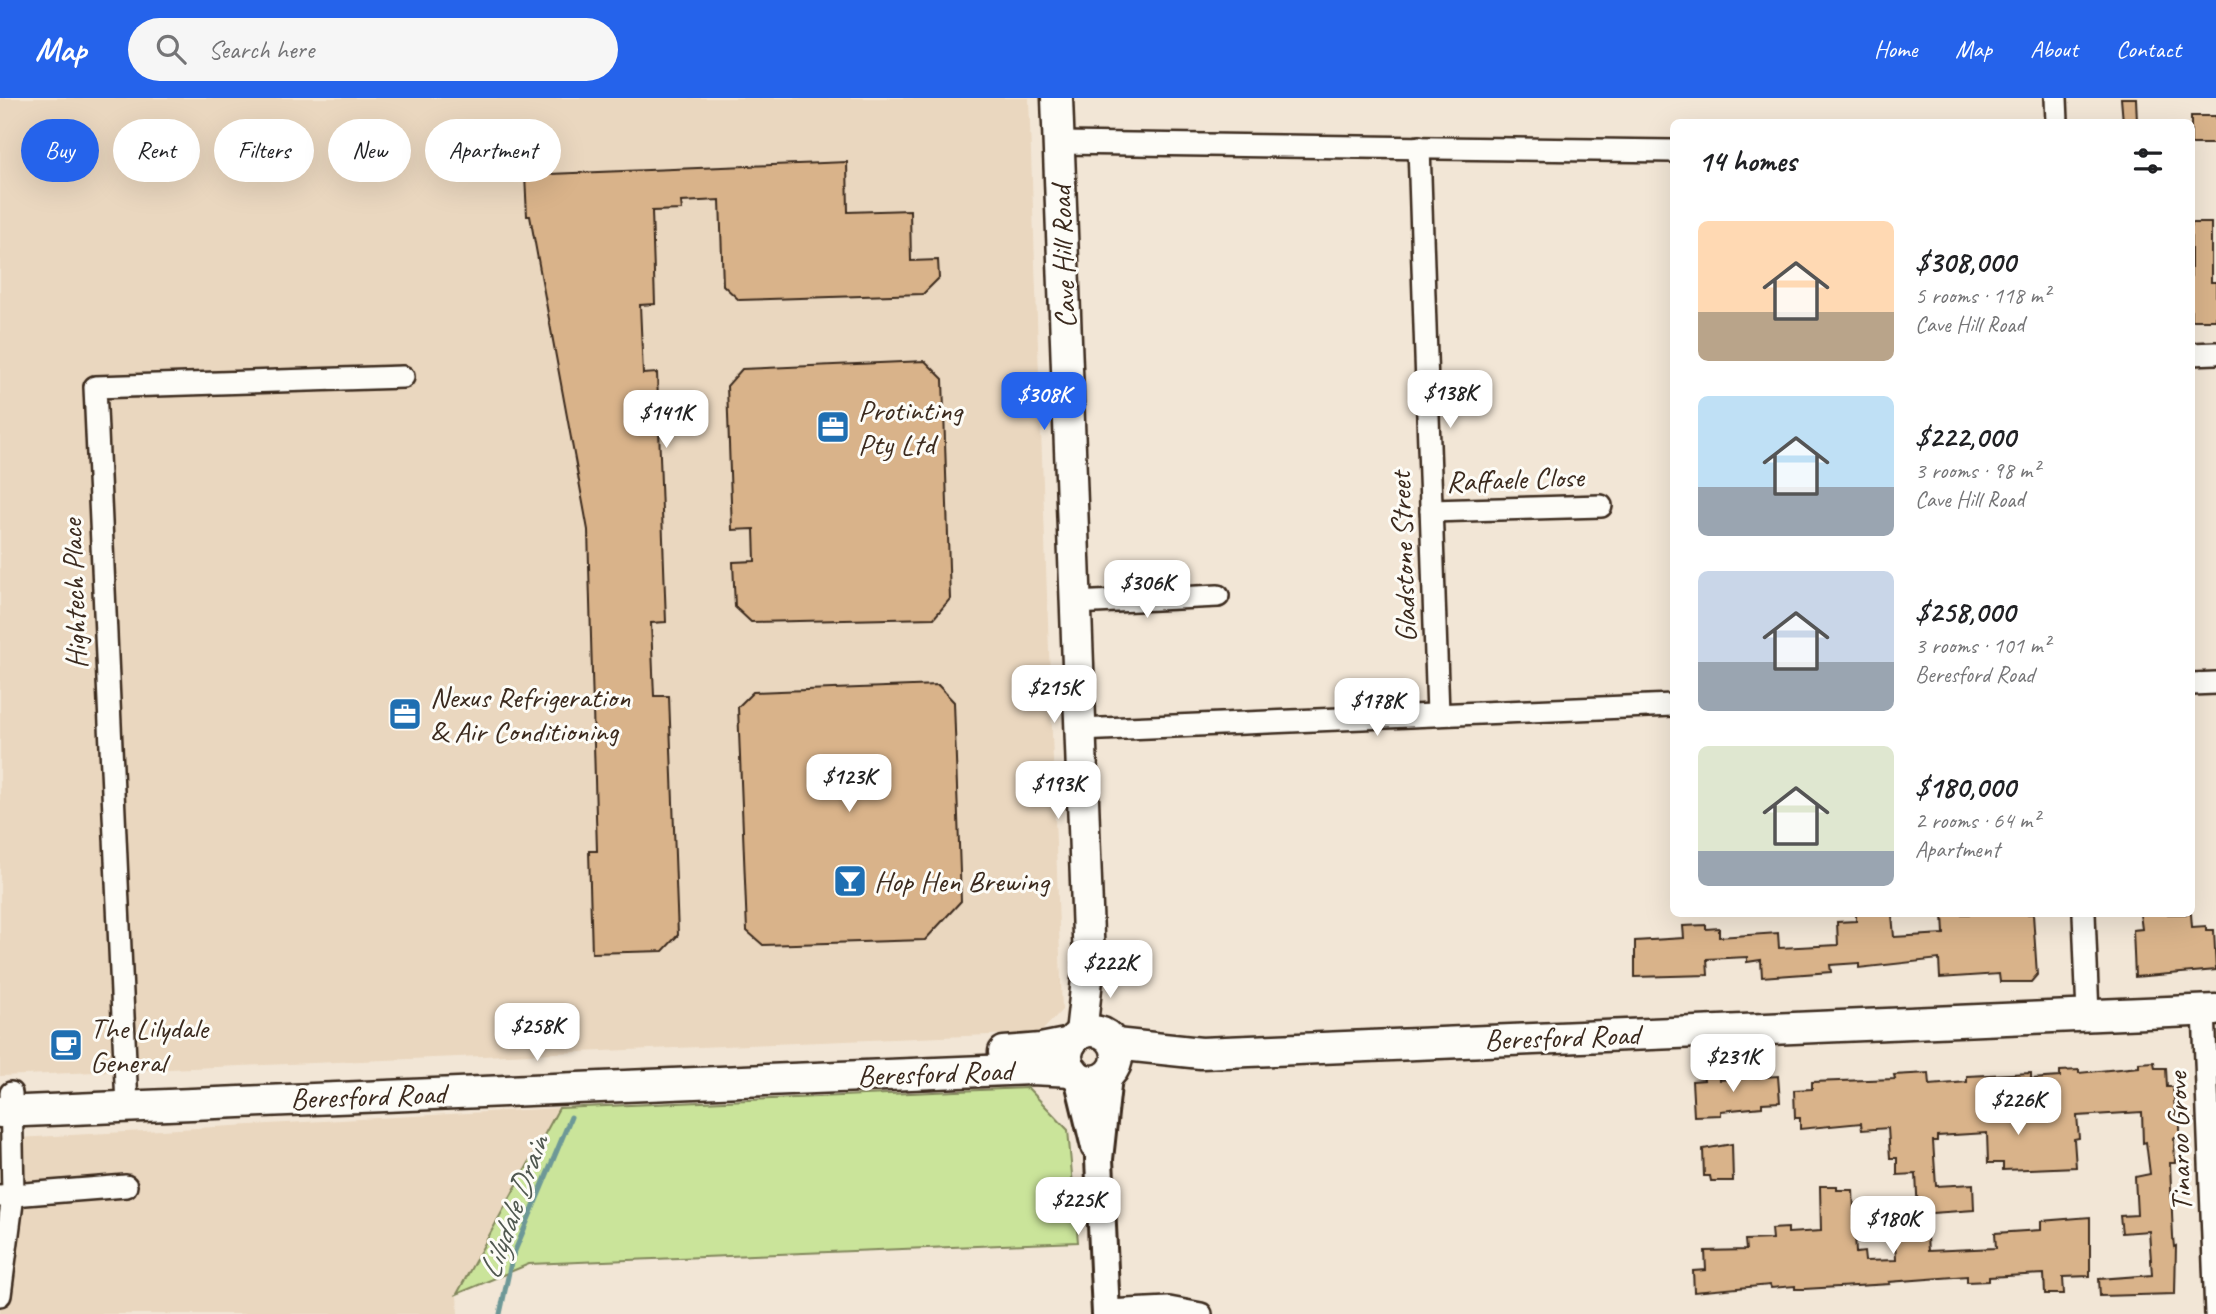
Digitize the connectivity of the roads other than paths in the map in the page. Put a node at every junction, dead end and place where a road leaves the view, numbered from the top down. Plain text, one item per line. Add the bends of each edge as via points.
1 (1057, 98) edge
2 (2056, 98) edge
3 (2057, 119) edge
4 (1059, 143) junction
5 (1419, 147) junction
6 (1670, 151) edge
7 (2216, 353) edge
8 (2195, 354) edge
9 (403, 377) dead end
10 (1601, 506) dead end
11 (1431, 511) junction
12 (1218, 597) dead end
13 (1075, 603) junction
14 (2216, 683) edge
15 (2195, 684) edge
16 (1670, 705) edge
17 (1438, 714) junction
18 (1079, 730) junction
19 (2084, 917) edge
20 (2210, 1010) edge
21 (2088, 1014) junction
22 (1093, 1056) junction
23 (127, 1097) junction
24 (6, 1102) edge
25 (126, 1186) dead end
26 (6, 1195) edge
27 (0, 1295) edge
28 (1106, 1312) edge
29 (1202, 1314) edge
30 (2216, 1314) edge

1 - 4 main road, Cave Hill Road
2 - 3 street
4 - 5 street
4 - 13 main road, Cave Hill Road
5 - 6 street
5 - 11 street, Gladstone Street
7 - 8 street
9 - 23 street, Hightech Place via 95,387
10 - 11 street, Raffaele Close
11 - 17 street, Gladstone Street
12 - 13 street
13 - 18 main road, Cave Hill Road
14 - 15 street
16 - 17 street
17 - 18 street
18 - 22 main road, Cave Hill Road
19 - 21 street
20 - 21 main road, Beresford Road
20 - 30 street, Tinaroo Grove
21 - 22 main road, Beresford Road
22 - 23 main road, Beresford Road via 1009,1052
22 - 28 street, Cave Hill Road
23 - 24 main road, Beresford Road
24 - 26 street
25 - 26 street
26 - 27 street
28 - 29 street via 1169,1308

